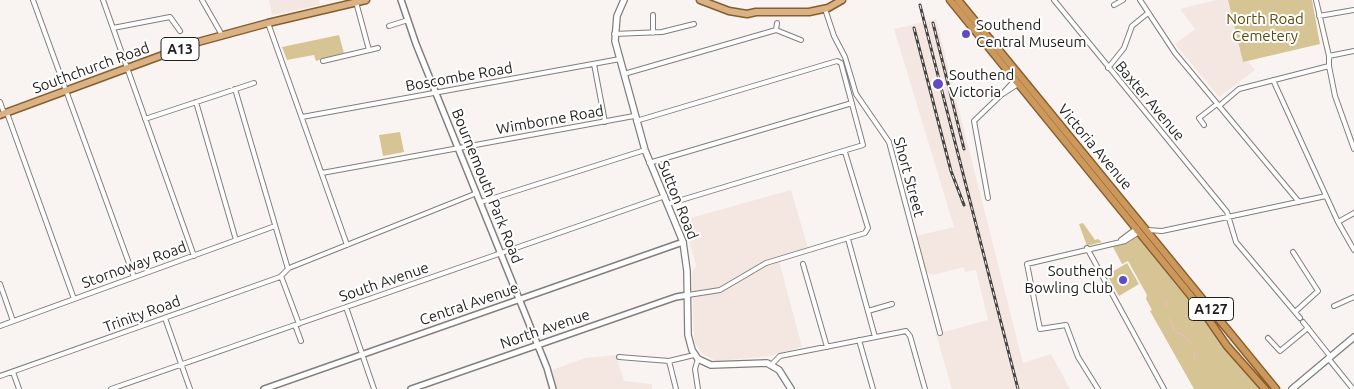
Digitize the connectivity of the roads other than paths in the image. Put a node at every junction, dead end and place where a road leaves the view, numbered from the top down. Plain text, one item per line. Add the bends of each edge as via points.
1 (33, 0) edge
2 (103, 0) edge
3 (202, 0) edge
4 (366, 0) edge
5 (401, 0) edge
6 (624, 0) edge
7 (700, 0) edge
8 (842, 0) edge
9 (950, 0) edge
10 (958, 0) edge
11 (1054, 0) edge
12 (1123, 0) edge
13 (1140, 0) edge
14 (1316, 0) edge
15 (356, 2) junction
16 (1114, 5) dead end
17 (825, 9) junction
18 (1354, 10) edge
19 (1148, 13) junction
20 (653, 15) dead end
21 (1319, 16) junction
22 (408, 20) junction
23 (268, 23) junction
24 (777, 23) dead end
25 (694, 24) dead end
26 (389, 26) dead end
27 (113, 28) junction
28 (776, 30) junction
29 (180, 31) dead end
30 (653, 33) junction
31 (614, 34) junction
32 (222, 35) junction
33 (800, 40) dead end
34 (378, 48) dead end
35 (369, 50) junction
36 (1354, 51) edge
37 (1329, 56) junction
38 (620, 58) junction
39 (322, 61) dead end
40 (594, 64) junction
41 (1329, 66) junction
42 (127, 68) junction
43 (1108, 68) junction
44 (624, 74) junction
45 (1018, 79) junction
46 (1273, 80) junction
47 (254, 83) dead end
48 (235, 89) junction
49 (66, 90) junction
50 (436, 92) junction
51 (0, 102) edge
52 (196, 102) junction
53 (852, 103) junction
54 (1218, 105) junction
55 (3, 113) edge
56 (302, 117) junction
57 (635, 118) junction
58 (145, 119) junction
59 (604, 122) junction
60 (1204, 124) dead end
61 (459, 148) junction
62 (1354, 149) edge
63 (645, 150) junction
64 (845, 152) junction
65 (649, 163) junction
66 (322, 173) junction
67 (477, 193) junction
68 (664, 196) junction
69 (1326, 196) junction
70 (988, 198) dead end
71 (481, 202) junction
72 (1299, 202) junction
73 (668, 204) junction
74 (1354, 213) edge
75 (1229, 217) junction
76 (1338, 222) junction
77 (275, 226) junction
78 (1141, 228) junction
79 (1162, 231) junction
80 (848, 239) junction
81 (1154, 239) junction
82 (236, 240) junction
83 (683, 242) junction
84 (347, 245) junction
85 (1087, 248) junction
86 (1354, 250) edge
87 (1293, 252) dead end
88 (502, 254) junction
89 (194, 256) junction
90 (803, 264) dead end
91 (288, 269) junction
92 (281, 276) junction
93 (134, 277) junction
94 (0, 284) edge
95 (688, 296) junction
96 (1354, 297) edge
97 (74, 299) junction
98 (520, 300) junction
99 (892, 304) dead end
100 (1334, 306) dead end
101 (346, 307) junction
102 (868, 311) junction
103 (1295, 312) junction
104 (165, 318) junction
105 (13, 321) junction
106 (297, 324) junction
107 (0, 326) edge
108 (1308, 328) junction
109 (940, 333) dead end
110 (875, 337) junction
111 (1354, 337) edge
112 (1268, 338) dead end
113 (859, 340) junction
114 (301, 341) dead end
115 (538, 345) junction
116 (827, 347) junction
117 (363, 355) junction
118 (619, 357) dead end
119 (696, 357) junction
120 (1329, 357) junction
121 (669, 361) junction
122 (181, 364) junction
123 (771, 365) junction
124 (13, 372) junction
125 (0, 376) edge
126 (425, 387) edge
127 (19, 389) edge
128 (111, 389) edge
129 (190, 389) edge
130 (264, 389) edge
131 (374, 389) edge
132 (412, 389) edge
133 (553, 389) edge
134 (676, 389) edge
135 (698, 389) edge
136 (792, 389) edge
137 (872, 389) edge
138 (925, 389) edge
139 (1098, 389) edge
140 (1164, 389) edge
141 (1264, 389) edge
142 (1276, 389) edge
143 (1292, 389) edge
144 (1353, 389) edge

1 - 49 street
2 - 27 street
3 - 32 street
4 - 15 main road, Southchurch Road / A13
5 - 22 street, Bournemouth Park Road
6 - 31 main road, Sutton Road
7 - 17 main road via 741,14 792,14
8 - 17 main road
9 - 45 highway, Victoria Avenue / A127
10 - 45 highway, Victoria Avenue / A127
11 - 43 street, Baxter Avenue
12 - 16 street
13 - 19 street
14 - 21 street
15 - 23 main road, Southchurch Road / A13
15 - 35 street
17 - 109 street, Short Street via 856,94 889,142
18 - 21 street
19 - 43 street via 1132,26 1118,57
19 - 54 street via 1175,53
20 - 30 street
21 - 37 street
22 - 26 street
22 - 50 street, Bournemouth Park Road
23 - 32 main road, Southchurch Road / A13
23 - 56 street
24 - 28 street
25 - 30 street
27 - 29 street via 170,17
27 - 42 street
28 - 33 street
28 - 44 street
30 - 31 street
31 - 38 main road, Sutton Road
32 - 42 main road, Southchurch Road / A13
34 - 35 street
35 - 39 street
36 - 37 street
37 - 41 street
38 - 40 street, Boscombe Road
38 - 44 main road, Sutton Road
40 - 50 street, Boscombe Road
40 - 59 street
41 - 46 street
41 - 62 street via 1335,96
42 - 49 main road, Southchurch Road / A13
42 - 58 street
43 - 75 street, Baxter Avenue
44 - 57 main road, Sutton Road
45 - 70 street via 974,121
45 - 78 highway, Victoria Avenue / A127
46 - 54 street via 1238,89
46 - 69 street
47 - 48 street
48 - 52 street
48 - 77 street
49 - 55 main road, Southchurch Road / A13
49 - 93 street
50 - 56 street, Boscombe Road
50 - 61 street, Bournemouth Park Road
51 - 55 street
52 - 58 street
52 - 82 street
53 - 57 street, Wimborne Road via 840,61
53 - 64 street via 863,145
53 - 65 street
54 - 60 street via 1199,118
54 - 72 street
55 - 97 street
56 - 66 street
57 - 59 street, Wimborne Road
57 - 63 main road, Sutton Road
58 - 89 street
59 - 61 street, Wimborne Road
61 - 66 street, Wimborne Road
61 - 67 street, Bournemouth Park Road
63 - 65 main road, Sutton Road
63 - 71 street
64 - 73 street
64 - 80 street via 868,228 865,233
65 - 68 main road, Sutton Road
66 - 84 street
67 - 71 street, Bournemouth Park Road
67 - 84 street
68 - 73 main road, Sutton Road
68 - 88 street, South Avenue
69 - 72 street
69 - 76 street
71 - 88 street, Bournemouth Park Road
72 - 75 street
73 - 83 main road, Sutton Road
74 - 76 street
75 - 79 street
75 - 103 street via 1236,242
76 - 86 street
77 - 82 street, Stornoway Road
77 - 91 street
78 - 79 street
78 - 81 highway, Victoria Avenue / A127
78 - 85 street via 1125,240
78 - 141 highway, Victoria Avenue / A127 via 1226,346
79 - 81 street
80 - 95 street via 766,263 720,290
80 - 102 street
81 - 142 highway, Victoria Avenue / A127
82 - 89 street, Stornoway Road
83 - 95 main road, Sutton Road
83 - 98 street, Central Avenue
84 - 91 street
85 - 139 street via 1027,264 1040,329 1066,325 1078,357
85 - 140 street
87 - 103 street via 1318,291
88 - 98 street, Bournemouth Park Road
88 - 101 street, South Avenue
89 - 93 street, Stornoway Road
90 - 116 street
91 - 92 street, Trinity Road
92 - 104 street, Trinity Road
92 - 106 street
93 - 97 street, Stornoway Road
94 - 105 street
95 - 115 street, North Avenue via 676,297
95 - 119 main road, Sutton Road via 689,341
96 - 100 street
97 - 105 street, Stornoway Road
98 - 115 street, Bournemouth Park Road
98 - 117 street, Central Avenue
99 - 102 street
101 - 106 street, South Avenue
101 - 117 street
102 - 110 street
103 - 108 street
104 - 122 street
104 - 124 street, Trinity Road
105 - 107 street, Stornoway Road
106 - 114 street
106 - 122 street, South Avenue
108 - 112 street via 1280,352
108 - 120 street
110 - 113 street
110 - 138 street via 906,331
111 - 120 main road
113 - 116 street
113 - 137 street
115 - 126 street, North Avenue
115 - 133 street, Bournemouth Park Road
116 - 123 street via 780,356
117 - 130 street, Central Avenue
117 - 131 street
118 - 121 street
119 - 121 street
119 - 123 main road via 711,365 761,362
119 - 135 street
120 - 143 main road
120 - 144 street
121 - 134 street
122 - 128 street, South Avenue
122 - 129 street
123 - 136 main road via 779,370
124 - 125 street, Trinity Road
124 - 127 street
126 - 132 street, North Avenue

